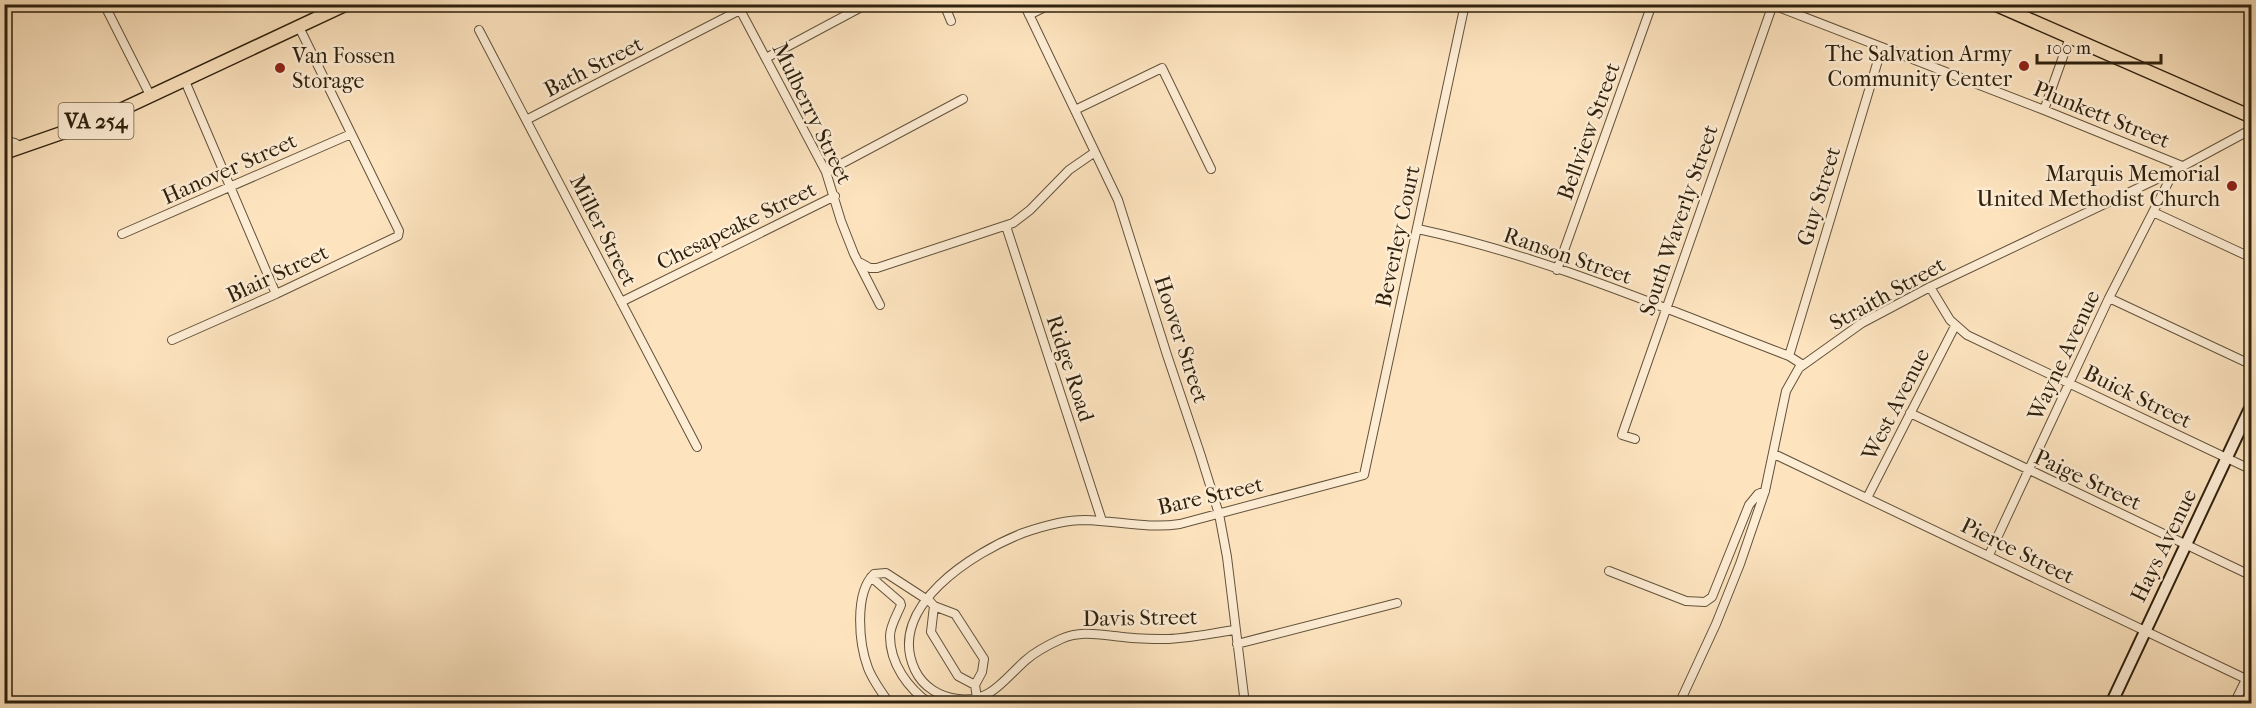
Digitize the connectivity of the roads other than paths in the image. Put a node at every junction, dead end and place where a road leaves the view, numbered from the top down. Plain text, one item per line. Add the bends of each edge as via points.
1 (104, 4) edge
2 (347, 4) edge
3 (867, 4) edge
4 (944, 4) edge
5 (1024, 4) edge
6 (1051, 4) edge
7 (1465, 4) edge
8 (1652, 4) edge
9 (1773, 5) edge
10 (2001, 6) edge
11 (738, 7) edge
12 (1029, 15) junction
13 (951, 21) dead end
14 (299, 27) junction
15 (479, 30) dead end
16 (2070, 37) junction
17 (1881, 47) junction
18 (766, 58) junction
19 (185, 81) junction
20 (151, 97) junction
21 (963, 99) dead end
22 (1075, 110) junction
23 (2044, 110) junction
24 (2252, 117) edge
25 (526, 120) junction
26 (2252, 129) edge
27 (351, 134) junction
28 (4, 140) edge
29 (22, 148) junction
30 (1095, 152) junction
31 (4, 153) edge
32 (2182, 166) junction
33 (1211, 169) dead end
34 (2174, 171) junction
35 (826, 172) junction
36 (231, 188) junction
37 (835, 196) junction
38 (2153, 212) junction
39 (1006, 226) junction
40 (1418, 230) junction
41 (122, 234) dead end
42 (2252, 258) edge
43 (861, 263) junction
44 (1557, 270) junction
45 (1930, 287) junction
46 (276, 294) junction
47 (2109, 298) junction
48 (621, 302) junction
49 (880, 305) dead end
50 (1665, 309) junction
51 (1955, 326) junction
52 (172, 340) dead end
53 (1789, 356) junction
54 (1803, 365) junction
55 (2252, 365) edge
56 (2070, 383) junction
57 (2252, 404) edge
58 (1910, 413) junction
59 (1635, 440) dead end
60 (697, 447) dead end
61 (1774, 454) junction
62 (2226, 458) junction
63 (2252, 470) edge
64 (2028, 471) junction
65 (1364, 475) joint
66 (1765, 491) junction
67 (1867, 498) junction
68 (1219, 514) junction
69 (1102, 521) junction
70 (2185, 545) junction
71 (1989, 555) junction
72 (1609, 571) dead end
73 (2252, 576) edge
74 (871, 577) junction
75 (927, 599) junction
76 (1397, 603) dead end
77 (934, 606) junction
78 (1236, 630) junction
79 (2144, 630) junction
80 (1237, 644) junction
81 (2252, 667) edge
82 (2246, 679) junction
83 (975, 685) junction
84 (977, 698) junction
85 (957, 701) edge
86 (890, 704) edge
87 (930, 704) edge
88 (1245, 704) edge
89 (1679, 704) edge
90 (2110, 704) edge
91 (2234, 704) edge

1 - 20 street
2 - 14 main road, VA 254
3 - 18 street
4 - 13 street
5 - 12 street, Hoover Street
6 - 12 street
7 - 40 street, Beverley Court
8 - 44 street, Bellview Street
9 - 17 street, Plunkett Street
9 - 50 street, South Waverly Street
10 - 16 main road
11 - 18 street, Mulberry Street
11 - 25 street, Bath Street
12 - 22 street, Hoover Street
14 - 19 main road, VA 254
14 - 27 street
15 - 25 street, Miller Street
16 - 23 street
16 - 24 main road
17 - 23 street, Plunkett Street
17 - 53 street, Guy Street
18 - 35 street, Mulberry Street
19 - 20 main road, VA 254
19 - 36 street
20 - 29 main road, VA 254
21 - 35 street, Chesapeake Street
22 - 30 street, Hoover Street
22 - 33 street via 1162,68
23 - 32 street, Plunkett Street
25 - 48 street, Miller Street
26 - 32 street, Straith Street
27 - 36 street, Hanover Street
27 - 46 street, Blair Street via 399,231 397,237
28 - 29 street
29 - 31 main road, VA 254
30 - 39 street via 1069,170 1028,212
30 - 68 street, Hoover Street via 1122,209
32 - 34 street, Straith Street
34 - 38 street, Wayne Avenue
34 - 45 street, Straith Street
35 - 37 street, Mulberry Street
36 - 41 street, Hanover Street
36 - 46 street
37 - 43 street, Mulberry Street via 841,221
37 - 48 street, Chesapeake Street
38 - 42 street
38 - 47 street, Wayne Avenue
39 - 43 street via 877,268
39 - 69 street, Ridge Road
40 - 44 street, Ranson Street via 1473,242
40 - 65 street, Beverley Court
43 - 49 street, Mulberry Street
44 - 50 street, Ranson Street
45 - 51 street, Buick Street
45 - 54 street, Straith Street via 1862,323
46 - 52 street, Blair Street
47 - 55 street
47 - 56 street, Wayne Avenue
48 - 60 street, Miller Street
50 - 53 street, Ranson Street
50 - 59 street, South Waverly Street via 1622,435
51 - 56 street, Buick Street
51 - 58 street, West Avenue
53 - 54 street, Ranson Street
54 - 61 street, Straith Street via 1786,391
56 - 62 street, Buick Street
56 - 64 street, Wayne Avenue
57 - 62 street, Hays Avenue
58 - 64 street, Paige Street
58 - 67 street, West Avenue
61 - 66 street, Straith Street
61 - 67 street, Pierce Street
62 - 63 street, Buick Street
62 - 70 street, Hays Avenue
64 - 70 street, Paige Street
64 - 71 street, Wayne Avenue
65 - 68 street, Bare Street
66 - 72 street via 1746,511 1712,597 1705,602 1686,601
66 - 89 street, Straith Street via 1716,624
67 - 71 street, Pierce Street
68 - 69 street, Bare Street via 1168,526
68 - 78 street, Hoover Street
69 - 75 street, Bare Street via 1060,523 1022,533 962,567
70 - 73 street, Paige Street
70 - 79 street, Hays Avenue
71 - 79 street, Pierce Street
74 - 75 street via 886,573
74 - 86 street via 864,587 861,640 868,668
74 - 87 street via 900,602 890,637 894,656 909,685
75 - 77 street
75 - 85 street, Bare Street via 910,629 910,656 926,684
76 - 80 street
77 - 83 street via 931,633 958,676
77 - 83 street via 955,614 984,659
78 - 80 street, Hoover Street
78 - 84 street, Davis Street via 1170,639 1076,634 1034,654 998,688
79 - 82 street, Pierce Street
79 - 90 street, Hays Avenue
80 - 88 street, Hoover Street
81 - 82 street
82 - 91 street
83 - 84 street
84 - 85 street, Davis Street

